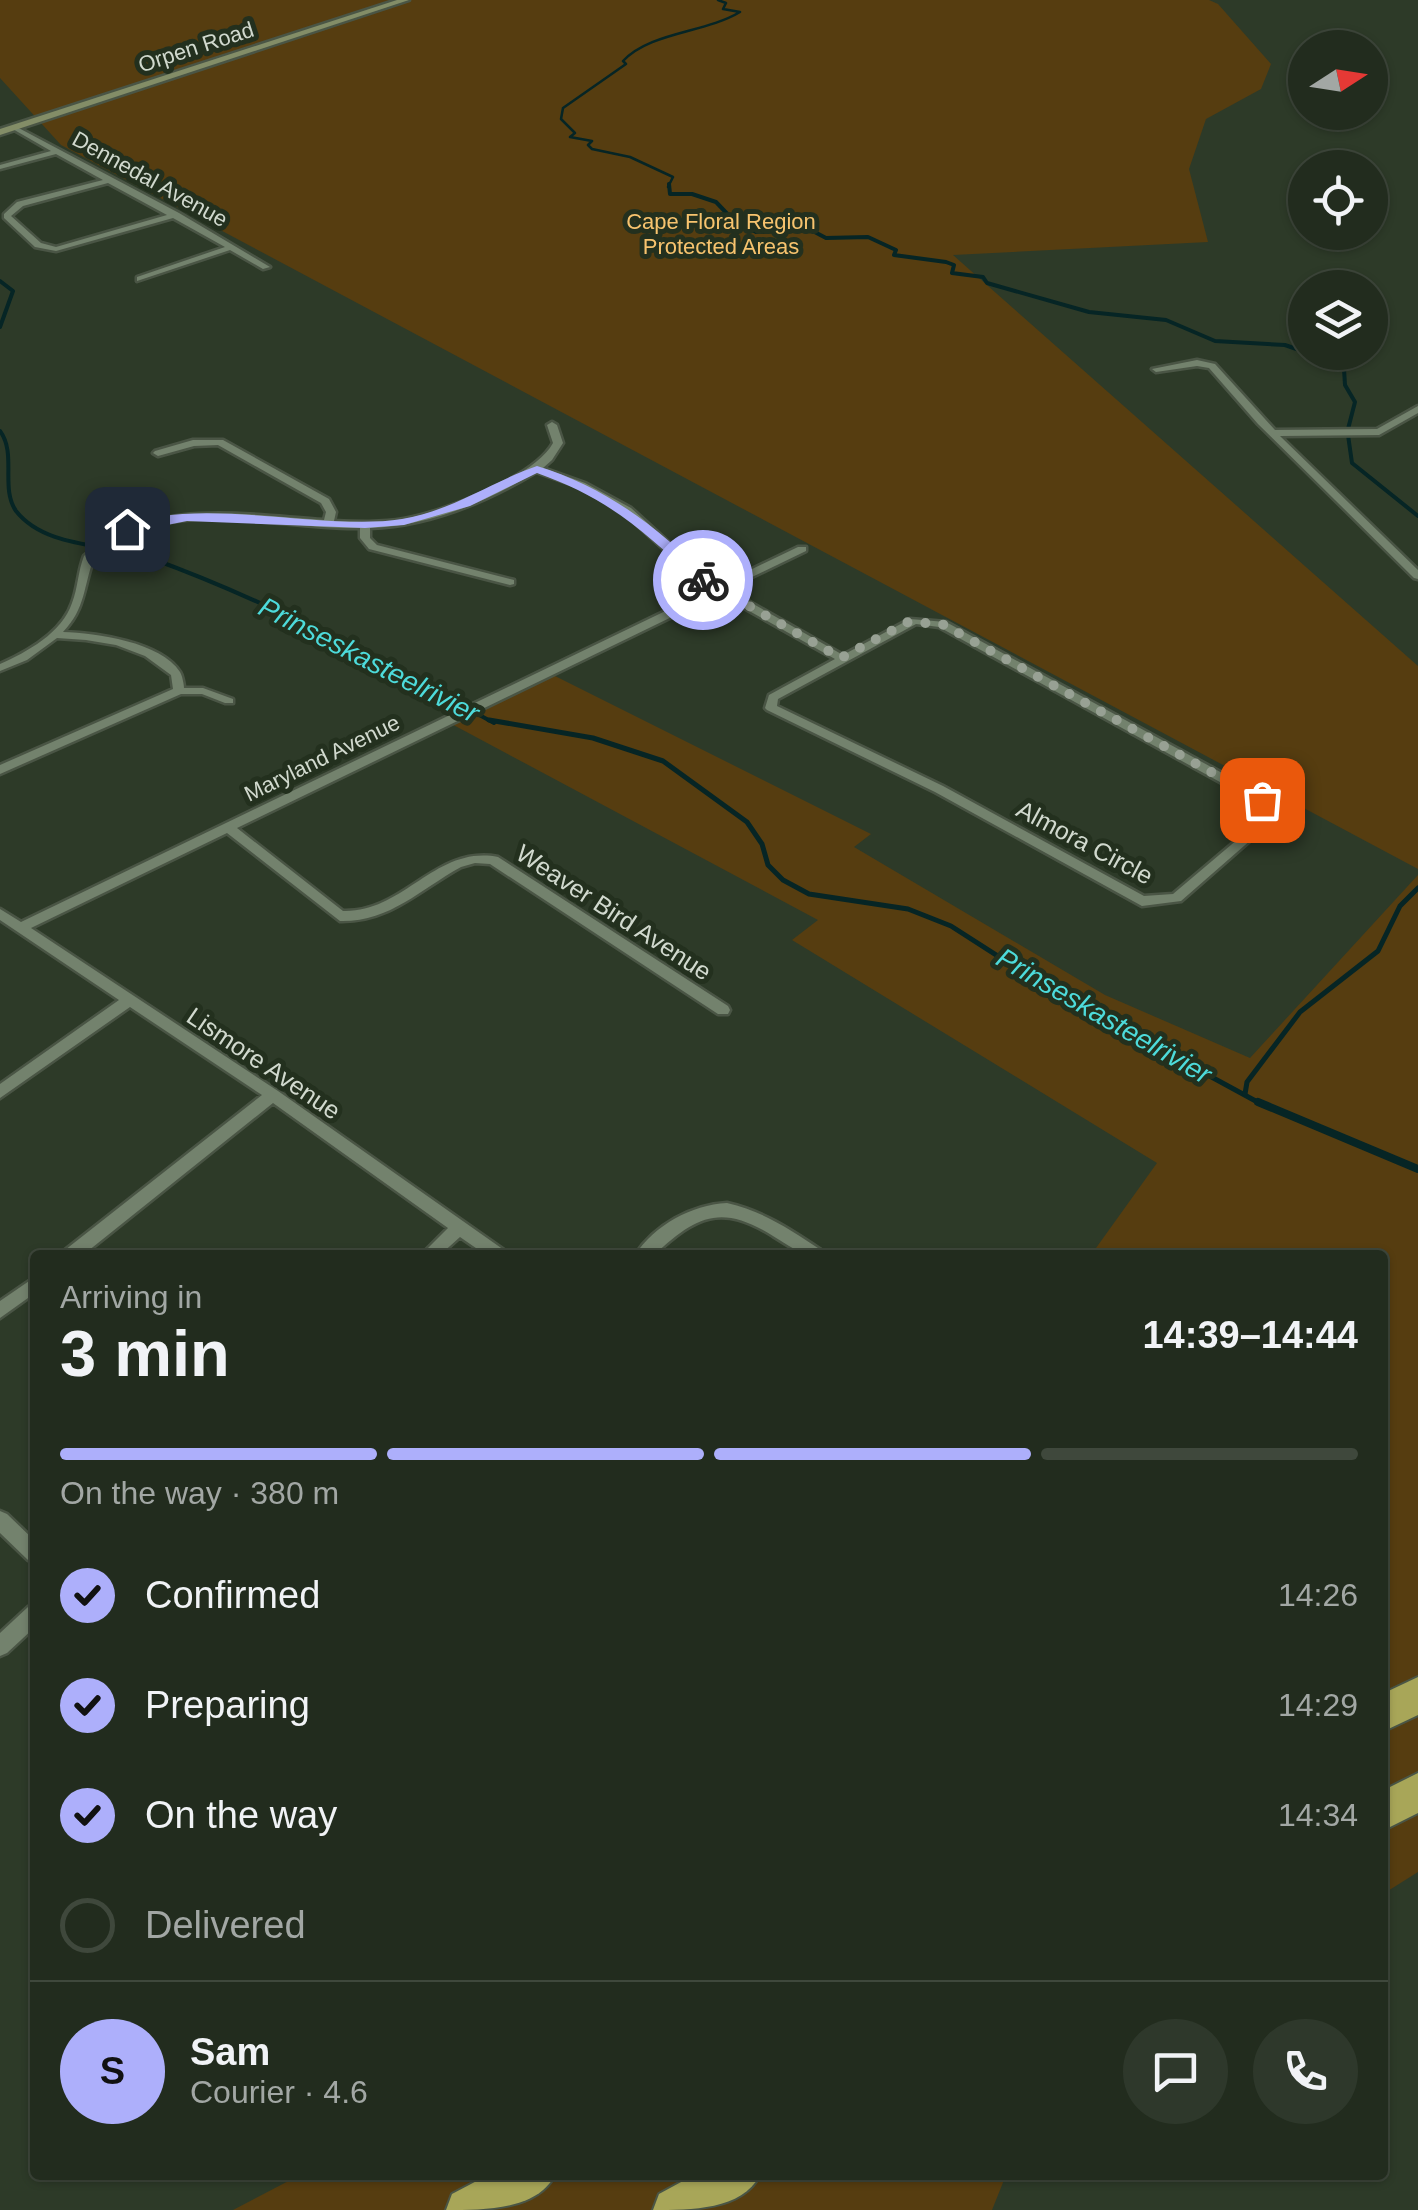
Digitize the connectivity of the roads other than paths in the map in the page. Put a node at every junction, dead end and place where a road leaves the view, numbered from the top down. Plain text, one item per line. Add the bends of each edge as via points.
1 (405, 0) edge
2 (13, 127) junction
3 (0, 132) edge
4 (58, 152) junction
5 (0, 167) edge
6 (109, 180) junction
7 (176, 215) junction
8 (232, 247) junction
9 (266, 267) dead end
10 (140, 279) dead end
11 (1156, 369) dead end
12 (1418, 409) edge
13 (552, 425) dead end
14 (1275, 433) junction
15 (158, 454) dead end
16 (537, 469) junction
17 (329, 523) junction
18 (365, 525) junction
19 (802, 549) dead end
20 (1418, 576) edge
21 (510, 582) dead end
22 (717, 589) junction
23 (53, 635) junction
24 (841, 658) junction
25 (0, 668) edge
26 (180, 691) junction
27 (230, 701) dead end
28 (0, 770) edge
29 (226, 826) junction
30 (0, 914) edge
31 (22, 927) junction
32 (131, 999) junction
33 (723, 1010) dead end
34 (0, 1092) edge
35 (273, 1095) junction
36 (460, 1227) junction
37 (77, 1250) edge
38 (435, 1250) edge
39 (491, 1250) edge
40 (649, 1250) edge
41 (808, 1250) edge
42 (30, 1288) edge
43 (0, 1312) edge
44 (0, 1520) edge
45 (30, 1549) edge
46 (30, 1619) edge
47 (0, 1646) edge
48 (1418, 1695) edge
49 (1388, 1711) edge
50 (1418, 1792) edge
51 (1388, 1809) edge
52 (524, 2180) edge
53 (729, 2180) edge
54 (468, 2210) edge
55 (676, 2210) edge

1 - 2 main road, Orpen Road
2 - 3 main road, Orpen Road
2 - 4 street, Dennedal Avenue
4 - 5 street
4 - 6 street, Dennedal Avenue
6 - 7 street, Dennedal Avenue
6 - 7 street via 20,204 7,216 38,245 56,249
7 - 8 street, Dennedal Avenue
8 - 9 street, Dennedal Avenue
8 - 10 street
11 - 14 street via 1212,366
12 - 14 street via 1380,432
13 - 16 street via 558,444
14 - 20 street
15 - 17 street via 203,442 228,445 325,501
16 - 18 street via 443,512
16 - 22 street via 627,510
17 - 18 street
17 - 23 street via 154,521 104,542 89,556 77,605
18 - 21 street via 373,546
19 - 22 street, Maryland Avenue
22 - 24 street
22 - 29 street, Maryland Avenue
23 - 25 street
23 - 26 street via 143,649 176,674
24 - 24 street, Almora Circle via 908,622 942,624 1262,800 1270,818 1176,898 1142,902 939,790 774,712 773,697
26 - 27 street via 203,690
26 - 28 street
29 - 31 street, Maryland Avenue
29 - 33 street, Weaver Bird Avenue via 352,919 375,915 462,862 492,860
30 - 31 street, Lismore Avenue
31 - 32 street, Lismore Avenue
32 - 34 street
32 - 35 street, Lismore Avenue
35 - 36 street, Lismore Avenue
35 - 37 street
36 - 38 street
36 - 39 street, Lismore Avenue
40 - 41 street via 687,1216 714,1209 769,1224
42 - 43 street
44 - 45 street
46 - 47 street
48 - 49 highway
50 - 51 highway
52 - 54 highway
53 - 55 highway

